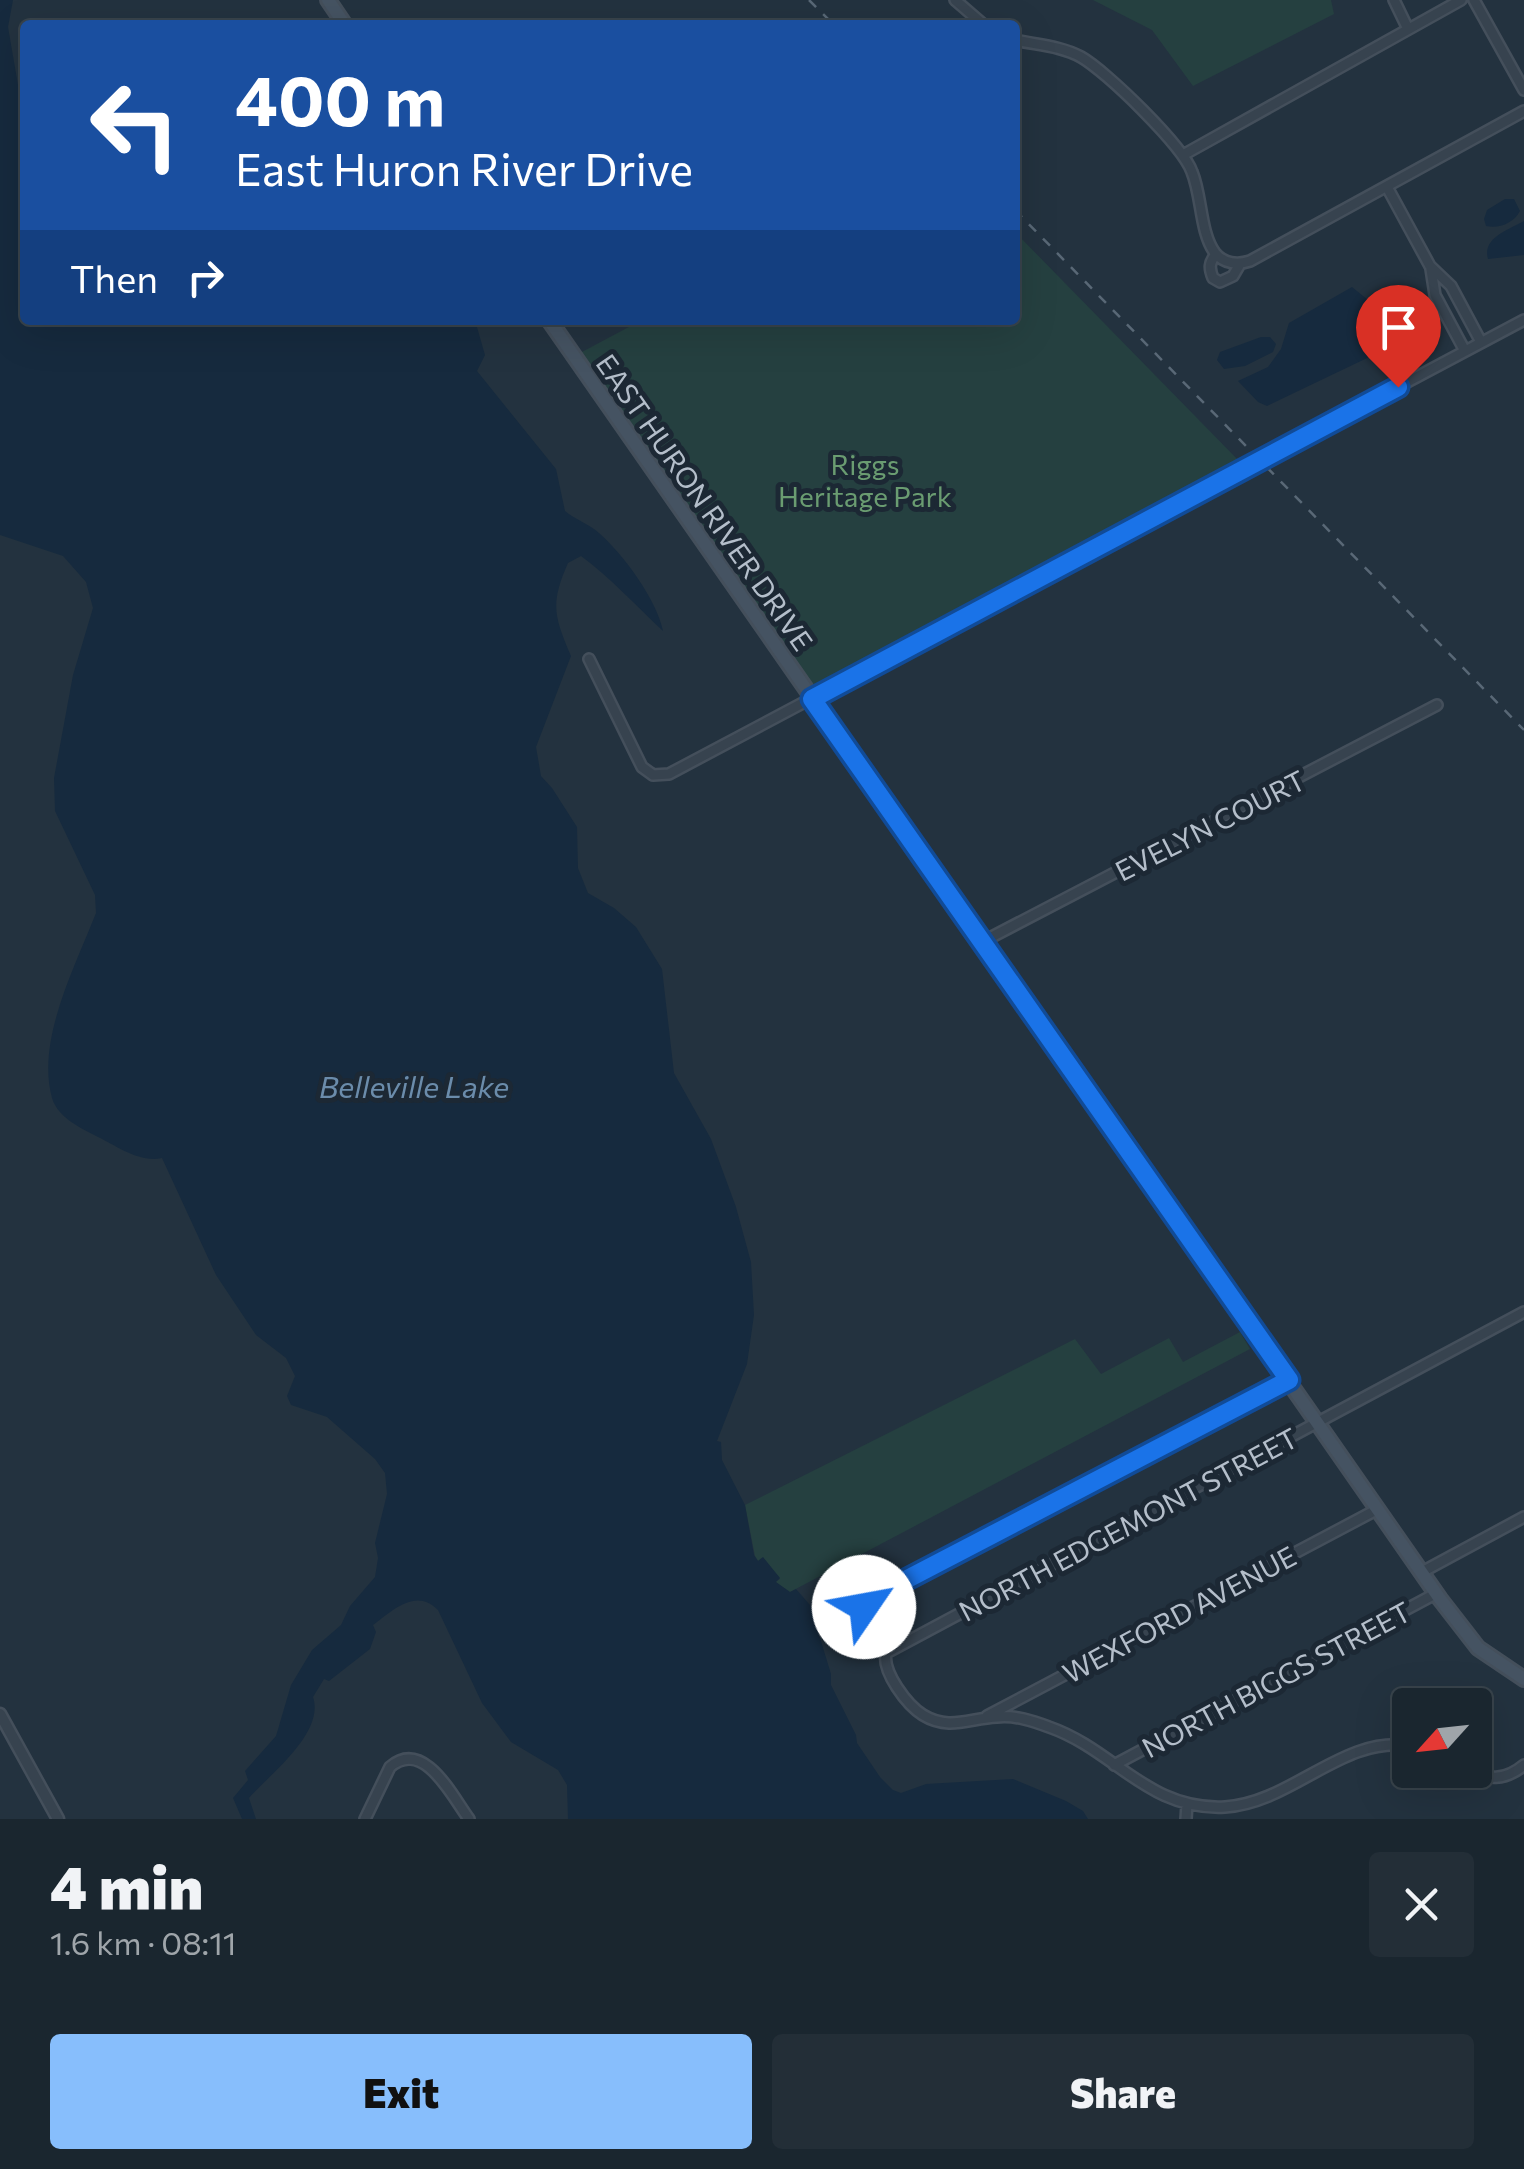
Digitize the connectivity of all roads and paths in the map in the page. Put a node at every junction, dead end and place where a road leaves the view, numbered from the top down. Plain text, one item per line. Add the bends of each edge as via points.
1 (955, 0) edge
2 (1394, 0) edge
3 (1460, 0) edge
4 (1474, 0) edge
5 (978, 20) edge
6 (1408, 29) junction
7 (1020, 41) edge
8 (1524, 90) edge
9 (1522, 113) edge
10 (1183, 155) junction
11 (1386, 187) junction
12 (1216, 254) junction
13 (1240, 264) junction
14 (1430, 266) junction
15 (1524, 320) edge
16 (553, 325) edge
17 (1481, 342) junction
18 (1465, 351) junction
19 (589, 659) dead end
20 (812, 699) junction
21 (1437, 705) dead end
22 (982, 942) junction
23 (1524, 1312) edge
24 (1289, 1380) junction
25 (1317, 1422) junction
26 (1378, 1509) junction
27 (1524, 1517) edge
28 (1422, 1572) junction
29 (1437, 1593) junction
30 (886, 1653) junction
31 (1524, 1680) edge
32 (0, 1714) edge
33 (981, 1719) junction
34 (1392, 1745) edge
35 (1114, 1765) junction
36 (1524, 1765) edge
37 (1492, 1777) edge
38 (1187, 1804) junction
39 (58, 1819) edge
40 (366, 1819) edge
41 (469, 1819) edge
42 (1186, 1819) edge

1 - 5 street
2 - 6 street
3 - 6 street
4 - 8 street
6 - 10 street
7 - 10 street via 1060,49 1103,72
9 - 11 street
10 - 12 street
11 - 13 street
11 - 14 street
12 - 13 street
12 - 13 street via 1210,270 1220,282
14 - 17 street via 1451,286
14 - 18 street via 1435,295
15 - 17 street
16 - 20 main road, EAST HURON RIVER DRIVE
17 - 18 street
18 - 20 street
19 - 20 street via 642,767 653,775 668,774
20 - 22 main road, EAST HURON RIVER DRIVE
21 - 22 street, EVELYN COURT
22 - 24 main road, EAST HURON RIVER DRIVE
23 - 25 street, NORTH EDGEMONT STREET
24 - 25 main road, EAST HURON RIVER DRIVE
24 - 30 street via 869,1599 865,1611
25 - 26 main road, EAST HURON RIVER DRIVE
25 - 30 street, NORTH EDGEMONT STREET
26 - 28 main road, EAST HURON RIVER DRIVE
26 - 33 street, WEXFORD AVENUE
27 - 28 street
28 - 29 main road, EAST HURON RIVER DRIVE
29 - 31 main road, EAST HURON RIVER DRIVE via 1478,1648
29 - 35 street, NORTH BIGGS STREET
30 - 33 street via 902,1693 921,1714 951,1724
32 - 39 street
33 - 35 street via 1010,1717 1049,1727
34 - 38 street via 1358,1752 1250,1804
35 - 38 street via 1152,1791
36 - 37 street
38 - 42 street
40 - 41 street via 390,1767 412,1758 428,1765

